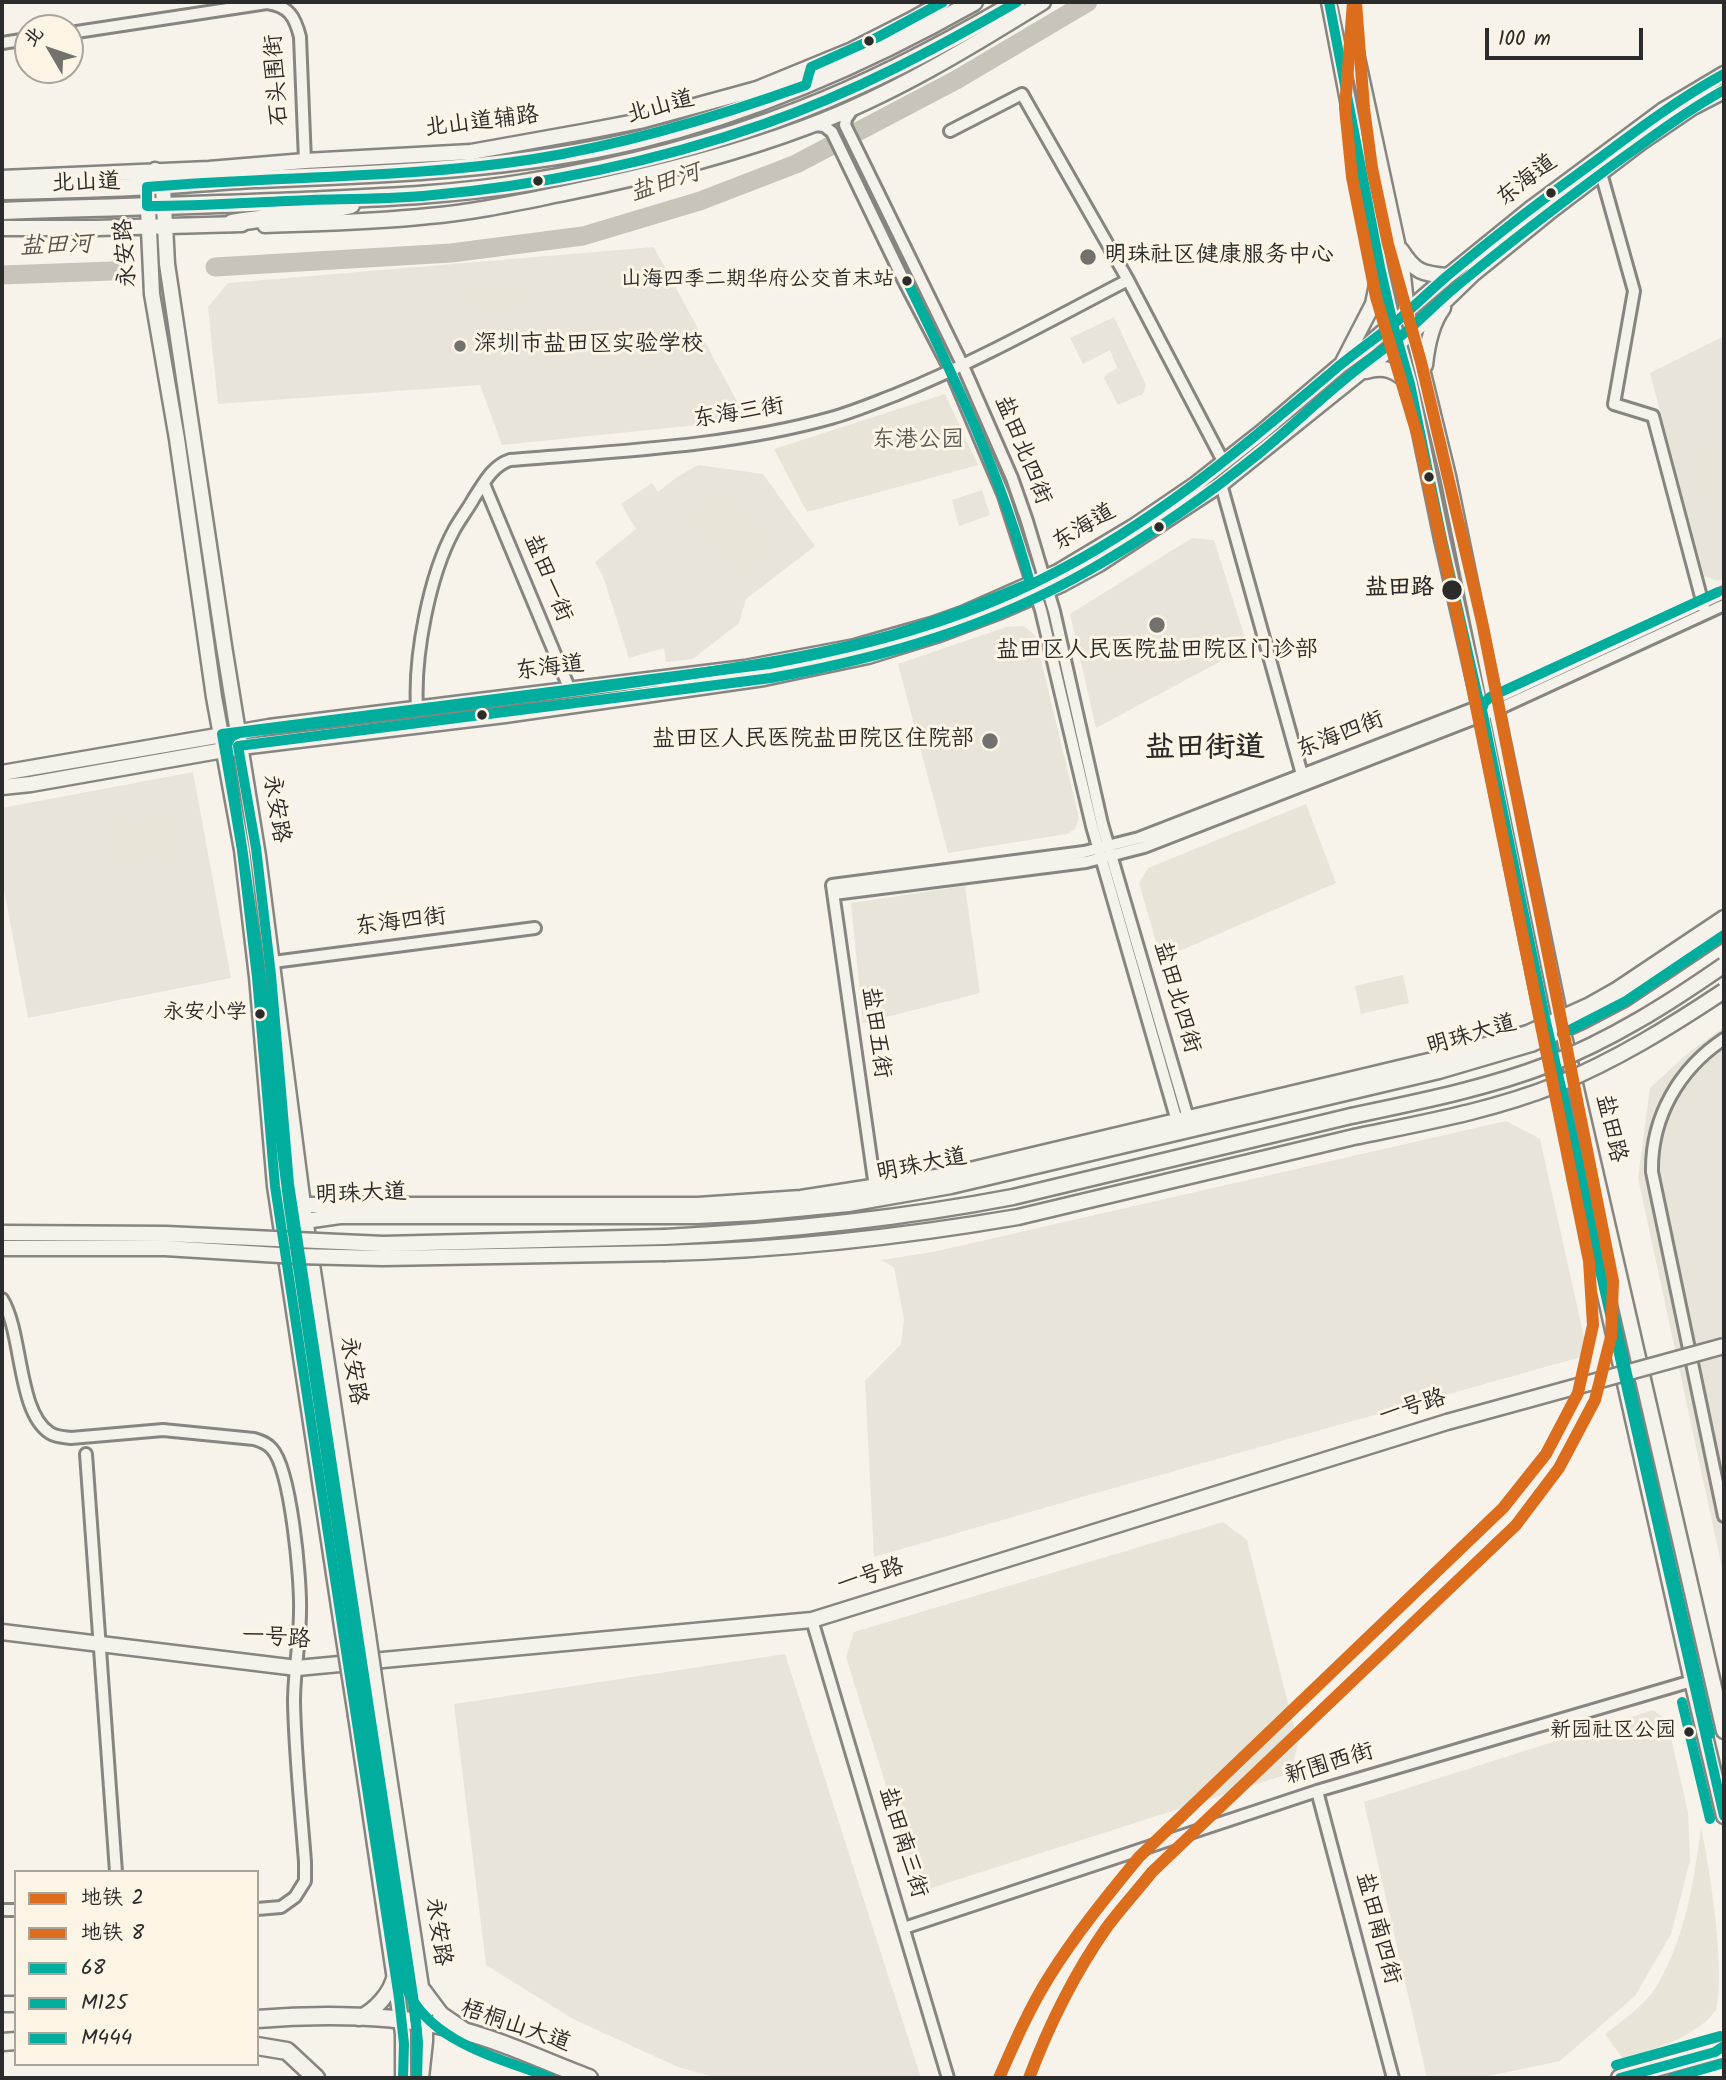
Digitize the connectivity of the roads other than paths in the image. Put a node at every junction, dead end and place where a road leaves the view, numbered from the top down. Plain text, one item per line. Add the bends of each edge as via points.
1 (943, 2) edge
2 (974, 2) edge
3 (1017, 2) edge
4 (1043, 2) edge
5 (1329, 2) edge
6 (1345, 2) edge
7 (84, 31) edge
8 (811, 67) junction
9 (1724, 74) edge
10 (806, 85) junction
11 (1724, 91) edge
12 (855, 106) junction
13 (811, 125) junction
14 (950, 131) dead end
15 (472, 159) junction
16 (305, 161) junction
17 (155, 170) junction
18 (1601, 173) junction
19 (2, 178) edge
20 (155, 186) junction
21 (2, 191) edge
22 (377, 197) junction
23 (147, 206) junction
24 (164, 206) junction
25 (2, 211) edge
26 (232, 223) junction
27 (164, 226) junction
28 (148, 227) junction
29 (2, 228) edge
30 (1396, 241) junction
31 (1380, 267) junction
32 (1448, 275) junction
33 (1128, 280) junction
34 (1455, 293) junction
35 (1407, 313) junction
36 (1393, 324) junction
37 (1413, 332) junction
38 (1399, 344) junction
39 (1342, 364) junction
40 (963, 366) junction
41 (951, 371) junction
42 (1358, 374) junction
43 (1417, 380) junction
44 (1224, 463) junction
45 (484, 484) junction
46 (1221, 484) junction
47 (1040, 587) junction
48 (1724, 593) edge
49 (1724, 606) edge
50 (1704, 608) junction
51 (570, 690) junction
52 (1496, 704) junction
53 (417, 708) junction
54 (1481, 711) junction
55 (239, 732) junction
56 (222, 734) junction
57 (241, 747) junction
58 (224, 750) junction
59 (2, 773) edge
60 (1304, 779) junction
61 (2, 787) edge
62 (1105, 852) junction
63 (833, 889) joint
64 (1724, 918) edge
65 (535, 928) dead end
66 (1724, 932) edge
67 (272, 962) junction
68 (1724, 965) edge
69 (1724, 991) edge
70 (1562, 1024) junction
71 (1547, 1031) junction
72 (1724, 1039) edge
73 (1182, 1119) junction
74 (875, 1187) junction
75 (303, 1205) junction
76 (280, 1212) junction
77 (305, 1221) junction
78 (2, 1233) edge
79 (2, 1248) edge
80 (2, 1299) edge
81 (1724, 1346) edge
82 (1690, 1354) junction
83 (86, 1454) dead end
84 (1724, 1516) edge
85 (812, 1620) junction
86 (2, 1632) edge
87 (99, 1644) junction
88 (296, 1668) junction
89 (1692, 1681) junction
90 (1724, 1731) edge
91 (1317, 1791) junction
92 (1724, 1816) edge
93 (116, 1870) edge
94 (259, 1909) edge
95 (904, 1928) junction
96 (395, 1973) junction
97 (420, 1984) junction
98 (259, 2012) edge
99 (300, 2017) junction
100 (359, 2018) junction
101 (259, 2019) edge
102 (402, 2021) junction
103 (425, 2024) junction
104 (474, 2034) junction
105 (259, 2046) edge
106 (1721, 2049) edge
107 (316, 2078) edge
108 (403, 2078) edge
109 (421, 2078) edge
110 (589, 2078) edge
111 (948, 2078) edge
112 (1393, 2078) edge
113 (1619, 2078) edge

1 - 8 street, 北山道辅路
2 - 10 main road, 北山道
3 - 22 main road, 北山道 via 867,81 725,136 534,182
4 - 12 street via 943,62
5 - 31 street, 盐田路
6 - 30 street, 盐田路
7 - 16 street, 石头围街 via 267,3 279,5 297,23 300,37
8 - 10 street
8 - 15 street, 北山道辅路 via 757,89 640,121
9 - 32 street, 东海道 via 1651,119
10 - 15 main road, 北山道 via 637,140 524,161
11 - 18 street, 东海道 via 1693,107
12 - 13 street
12 - 40 street, 盐田北四街 via 845,125
13 - 26 street via 650,175 489,208 429,216
13 - 41 street, 盐田北四街 via 832,132
14 - 33 street via 1022,94
15 - 16 street, 北山道辅路
15 - 20 main road, 北山道 via 415,171
16 - 17 street, 北山道辅路
17 - 19 street, 北山道辅路
17 - 20 street, 永安路
18 - 34 street, 东海道
18 - 50 street via 1634,291 1614,404 1653,416
20 - 21 main road, 北山道
20 - 23 street, 永安路
20 - 24 street, 永安路
22 - 24 main road, 北山道
22 - 26 main road via 324,212
23 - 24 main road, 北山道
23 - 25 main road, 北山道
23 - 28 street, 永安路
24 - 27 street, 永安路
26 - 27 street
27 - 28 street
27 - 55 street, 永安路
28 - 29 street
28 - 56 street, 永安路 via 152,294
30 - 32 street via 1417,270
30 - 35 street, 盐田路
31 - 36 street, 盐田路
31 - 39 street via 1373,304
32 - 35 street, 东海道
33 - 40 street, 东海三街
33 - 44 street
34 - 37 street, 东海道
34 - 43 street via 1439,314
35 - 36 street, 东海道
35 - 37 street, 盐田路
36 - 38 street, 盐田路
36 - 39 street, 东海道
37 - 38 street, 东海道
37 - 43 street, 盐田路
38 - 42 street, 东海道
38 - 43 street, 盐田路
39 - 44 street, 东海道
40 - 41 street, 东海三街
40 - 47 street, 盐田北四街 via 1012,478
41 - 45 street, 东海三街 via 859,409 781,431 510,460 500,463
41 - 47 street, 盐田北四街
42 - 43 street via 1381,368
42 - 46 street, 东海道
43 - 52 street, 盐田路 via 1448,476
43 - 54 street, 盐田路 via 1442,539
44 - 47 street, 东海道
45 - 51 street, 盐田一街
45 - 53 street via 454,530 433,582 416,667
46 - 47 street, 东海道 via 1099,564
46 - 60 street
47 - 51 street, 东海道 via 855,647 745,668
47 - 57 street, 东海道 via 936,635 868,656 774,676
47 - 62 street, 盐田北四街
48 - 50 street, 东海四街
49 - 50 street, 东海四街
50 - 52 street, 东海四街
51 - 53 street, 东海道
52 - 54 street, 东海四街
52 - 70 street, 盐田路
53 - 55 street, 东海道
54 - 60 street, 东海四街
54 - 71 street, 盐田路
55 - 56 street, 东海道
55 - 57 street, 永安路
56 - 58 street, 永安路
56 - 59 street, 东海道
57 - 58 street, 东海道
57 - 67 street, 永安路
58 - 61 street, 东海道
58 - 76 street, 永安路 via 244,862
60 - 62 street, 东海四街
62 - 63 street, 东海四街
62 - 73 street, 盐田北四街
63 - 74 street, 盐田五街
64 - 70 street, 明珠大道
65 - 67 street, 东海四街
66 - 70 street, 明珠大道 via 1624,999
67 - 75 street, 永安路
68 - 78 street, 明珠大道, bridge via 1624,1029 1548,1065 1470,1090 962,1207 870,1221 665,1237 383,1244 166,1234
69 - 79 street, bridge via 1632,1048 1554,1086 1513,1100 1018,1217 967,1225 822,1244 665,1253 383,1258 165,1248
70 - 71 street, 明珠大道
70 - 90 street, 盐田路
71 - 73 street, 明珠大道
71 - 77 street, 明珠大道 via 1487,1058 1426,1074 951,1186 848,1204 697,1216 340,1216
71 - 89 street, 盐田路
72 - 82 street via 1700,1058 1672,1092 1652,1154
73 - 74 street, 明珠大道 via 949,1175
74 - 75 street, 明珠大道 via 698,1205
75 - 76 street, 明珠大道
75 - 77 street, 永安路
76 - 77 street, 明珠大道
76 - 96 street, 永安路, bridge
77 - 97 street, 永安路, bridge
80 - 88 street via 10,1315 31,1411 48,1432 71,1438 163,1430 254,1439 272,1448 291,1513 299,1581
81 - 82 street, 一号路, bridge
82 - 84 street
82 - 85 street, 一号路, bridge via 1447,1422
83 - 87 street
85 - 88 street, 一号路
85 - 95 street, 盐田南三街
86 - 87 street, 一号路
87 - 88 street, 一号路
87 - 93 street
88 - 94 street via 304,1881 295,1897 281,1907
89 - 91 street, 新围西街
89 - 92 street, 盐田路
91 - 95 street, 新围西街
91 - 112 street, 盐田南四街
95 - 111 street, 盐田南三街
96 - 100 street via 385,1997
96 - 102 street, 永安路
97 - 103 street, 永安路
97 - 104 street via 441,2014
98 - 99 street, 梧桐山大道
99 - 100 main road, 梧桐山大道
99 - 101 main road, 梧桐山大道
100 - 102 main road, 梧桐山大道
102 - 103 main road, 梧桐山大道
102 - 108 street, 永安路
103 - 104 main road, 梧桐山大道
103 - 109 street, 永安路
104 - 110 main road, 梧桐山大道
105 - 107 main road via 287,2051
106 - 113 main road

